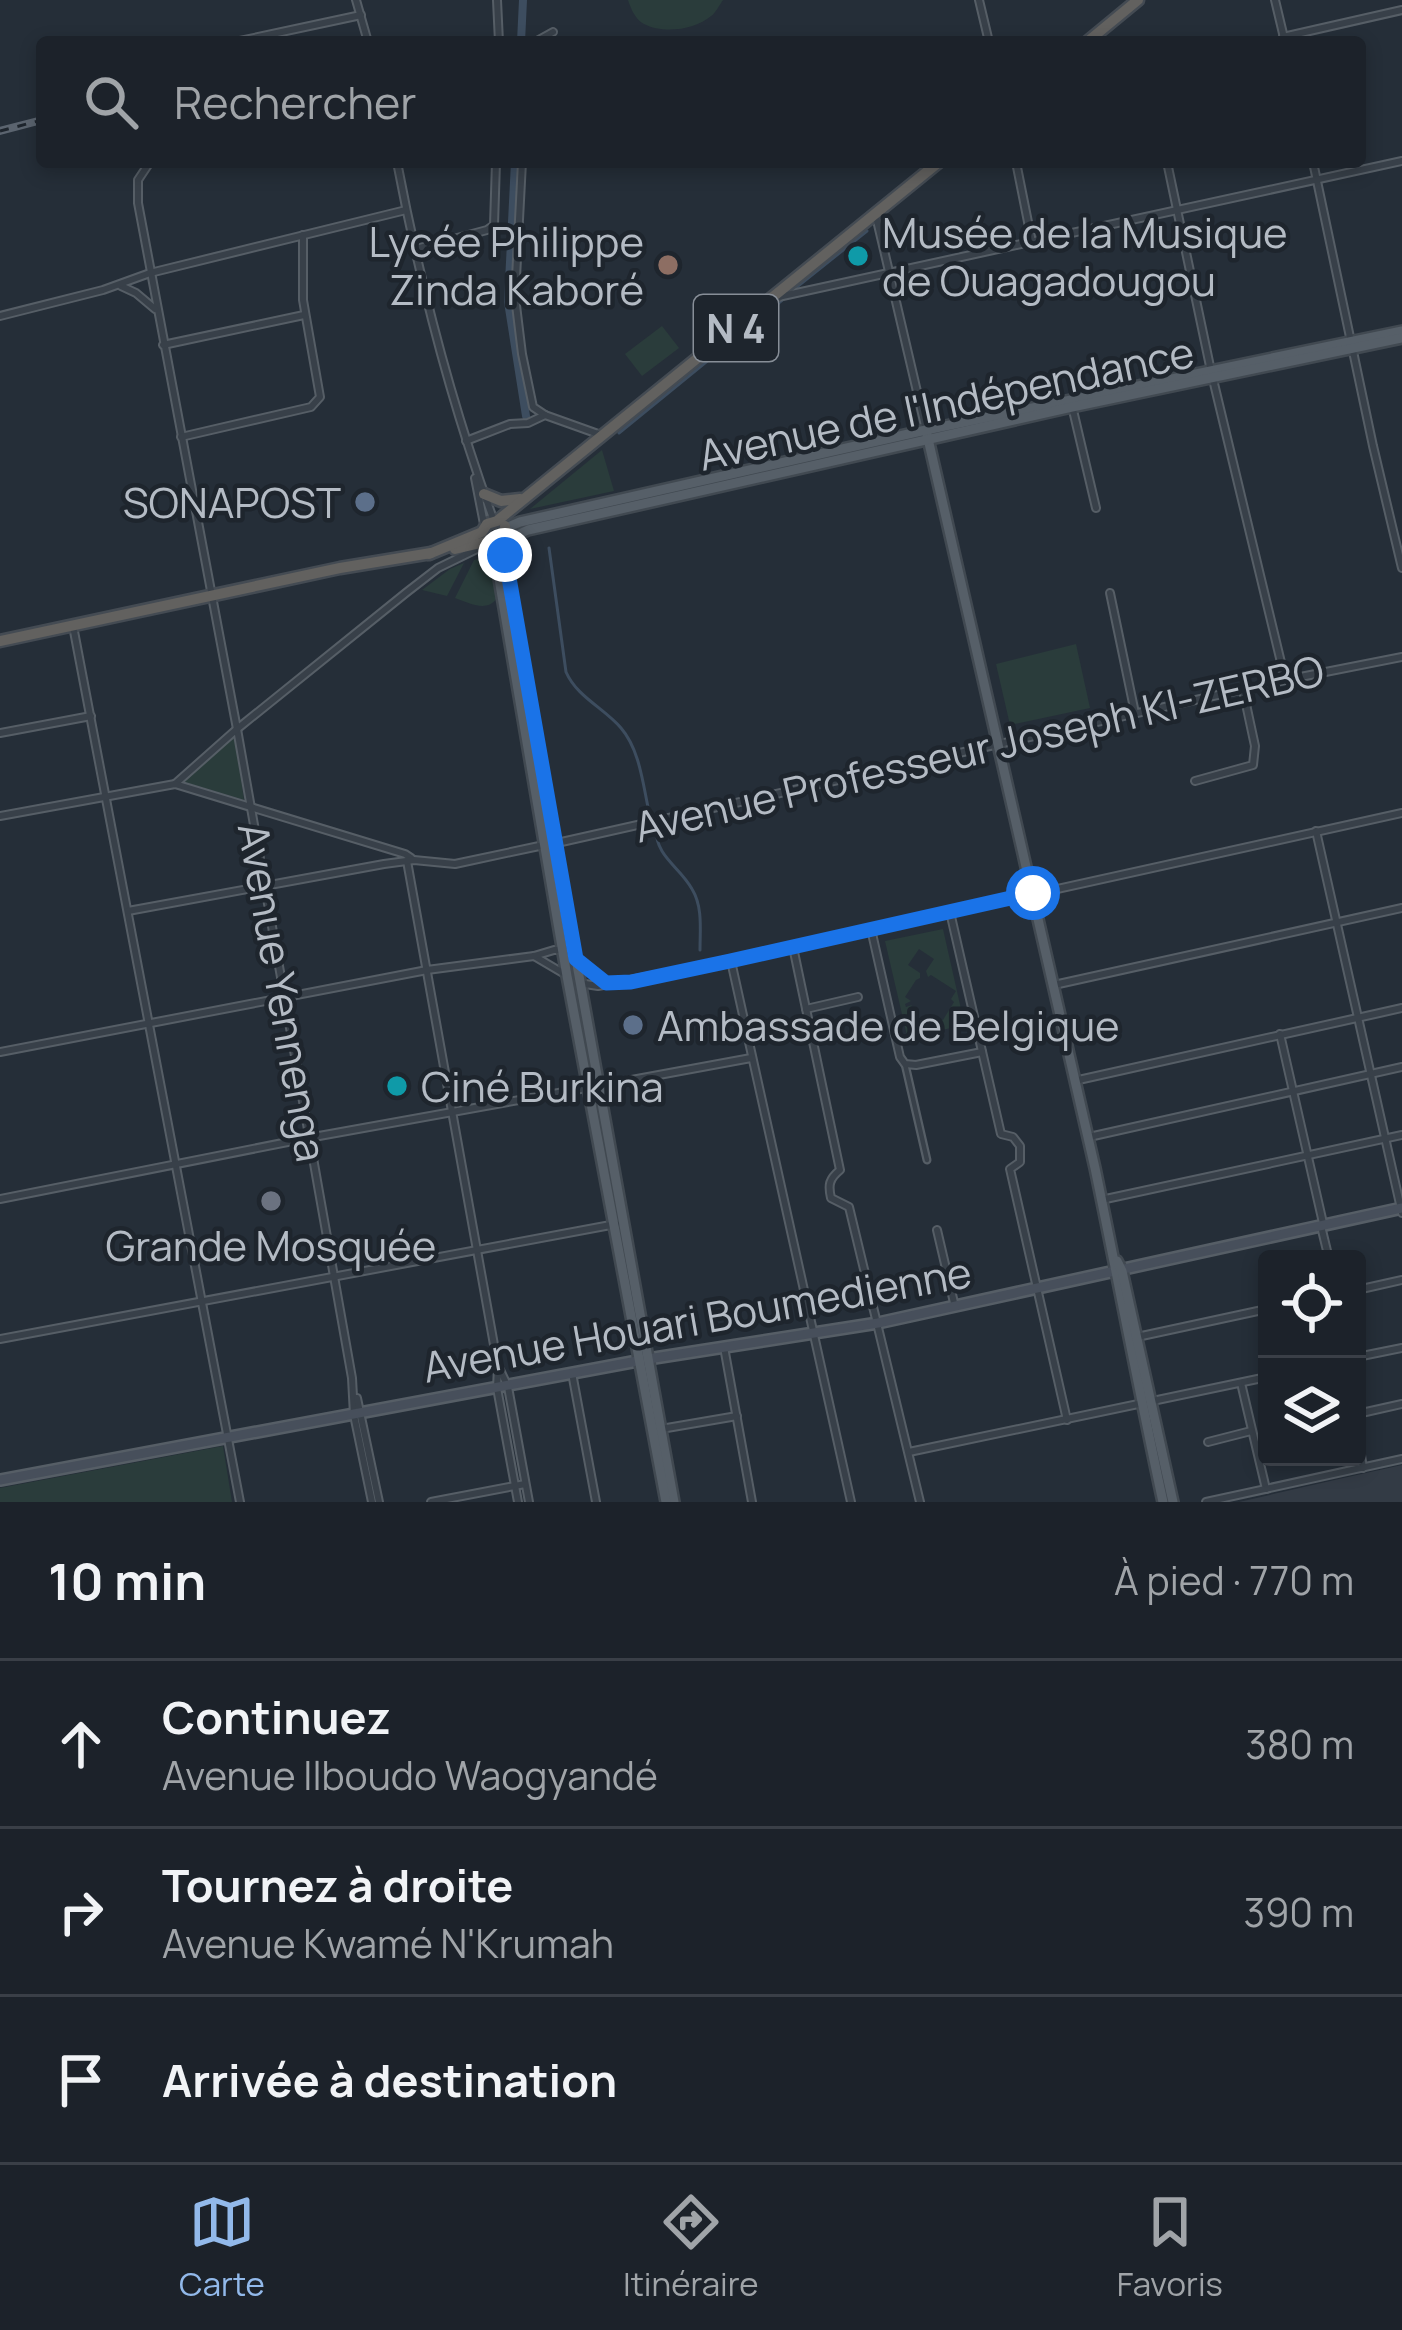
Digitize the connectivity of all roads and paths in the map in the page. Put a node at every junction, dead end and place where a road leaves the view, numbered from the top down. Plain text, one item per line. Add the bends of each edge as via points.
1 (356, 0) edge
2 (497, 0) edge
3 (979, 0) edge
4 (1138, 0) edge
5 (1275, 0) edge
6 (1402, 10) edge
7 (361, 15) junction
8 (553, 32) dead end
9 (263, 36) edge
10 (366, 36) edge
11 (499, 36) edge
12 (546, 36) edge
13 (988, 36) edge
14 (1094, 36) edge
15 (1283, 36) edge
16 (1296, 36) edge
17 (1402, 161) edge
18 (146, 168) edge
19 (398, 168) edge
20 (496, 168) edge
21 (522, 168) edge
22 (931, 168) edge
23 (1017, 168) edge
24 (1168, 168) edge
25 (1315, 168) edge
26 (1318, 178) junction
27 (406, 210) junction
28 (875, 212) junction
29 (1176, 212) junction
30 (303, 235) junction
31 (1033, 242) junction
32 (416, 249) junction
33 (149, 273) junction
34 (890, 273) junction
35 (118, 285) junction
36 (770, 299) junction
37 (158, 311) junction
38 (304, 315) junction
39 (0, 316) edge
40 (1402, 334) edge
41 (1353, 345) junction
42 (163, 346) junction
43 (1212, 374) junction
44 (1071, 404) junction
45 (545, 415) junction
46 (601, 435) junction
47 (927, 435) junction
48 (181, 437) junction
49 (466, 441) junction
50 (473, 469) junction
51 (484, 494) junction
52 (528, 496) junction
53 (1096, 508) dead end
54 (495, 534) junction
55 (1402, 568) edge
56 (1110, 593) dead end
57 (211, 596) junction
58 (73, 626) junction
59 (0, 641) edge
60 (1402, 657) edge
61 (1286, 680) junction
62 (1243, 690) junction
63 (1135, 714) junction
64 (91, 716) junction
65 (237, 729) junction
66 (0, 733) edge
67 (999, 744) junction
68 (1195, 781) dead end
69 (175, 784) junction
70 (106, 797) junction
71 (251, 809) junction
72 (1402, 813) edge
73 (0, 816) edge
74 (1316, 831) junction
75 (550, 844) junction
76 (410, 861) junction
77 (263, 887) junction
78 (1033, 893) junction
79 (1402, 908) edge
80 (128, 910) junction
81 (950, 912) junction
82 (1337, 923) junction
83 (871, 929) junction
84 (794, 947) junction
85 (563, 950) junction
86 (534, 956) junction
87 (576, 959) junction
88 (730, 961) junction
89 (427, 970) junction
90 (567, 976) junction
91 (606, 983) junction
92 (581, 984) junction
93 (1053, 986) junction
94 (858, 997) dead end
95 (284, 999) junction
96 (1402, 1008) edge
97 (806, 1009) junction
98 (1358, 1017) junction
99 (150, 1024) junction
100 (1280, 1034) junction
101 (0, 1052) edge
102 (982, 1052) junction
103 (751, 1058) junction
104 (905, 1064) junction
105 (1402, 1066) edge
106 (1371, 1074) junction
107 (1074, 1081) junction
108 (593, 1087) junction
109 (1294, 1090) junction
110 (452, 1112) junction
111 (1402, 1135) edge
112 (1087, 1137) junction
113 (308, 1138) junction
114 (1385, 1138) junction
115 (1308, 1156) junction
116 (927, 1160) dead end
117 (177, 1163) junction
118 (0, 1198) edge
119 (1101, 1200) junction
120 (1402, 1210) edge
121 (619, 1223) junction
122 (1323, 1225) junction
123 (937, 1230) dead end
124 (476, 1250) junction
125 (1327, 1250) edge
126 (1118, 1272) junction
127 (334, 1276) junction
128 (1402, 1280) edge
129 (1366, 1288) edge
130 (1037, 1290) junction
131 (202, 1300) junction
132 (956, 1307) junction
133 (1258, 1312) edge
134 (878, 1323) junction
135 (812, 1334) junction
136 (1132, 1338) junction
137 (0, 1339) edge
138 (724, 1347) junction
139 (1402, 1348) edge
140 (1366, 1355) edge
141 (644, 1359) junction
142 (572, 1373) junction
143 (1258, 1379) edge
144 (1241, 1383) junction
145 (502, 1388) junction
146 (1147, 1403) junction
147 (1402, 1404) edge
148 (1366, 1412) edge
149 (358, 1414) junction
150 (736, 1416) junction
151 (1066, 1420) junction
152 (657, 1424) junction
153 (1251, 1431) junction
154 (229, 1438) junction
155 (1208, 1442) dead end
156 (909, 1452) junction
157 (1402, 1459) edge
158 (1364, 1468) joint
159 (0, 1480) edge
160 (525, 1484) junction
161 (515, 1486) junction
162 (1266, 1489) junction
163 (240, 1502) edge
164 (376, 1502) edge
165 (431, 1502) edge
166 (518, 1502) edge
167 (529, 1502) edge
168 (596, 1502) edge
169 (670, 1502) edge
170 (752, 1502) edge
171 (851, 1502) edge
172 (920, 1502) edge
173 (1163, 1502) edge
174 (1173, 1502) edge
175 (1206, 1502) edge

1 - 7 street
2 - 11 street
3 - 13 street
4 - 14 highway
5 - 15 street
6 - 16 street
7 - 9 street
7 - 10 street
8 - 12 street
17 - 26 street
18 - 33 street, Avenue Yennenga via 136,191
19 - 27 street
20 - 32 street via 494,225
21 - 45 street via 515,297 533,407
22 - 28 highway, N 4
23 - 31 street
24 - 29 street
25 - 26 street
26 - 29 street
26 - 41 street
27 - 30 street
27 - 32 street
28 - 34 street
28 - 36 highway, N 4
29 - 31 street
29 - 43 street
30 - 33 street
30 - 38 street
31 - 34 street
32 - 49 street
33 - 35 street
33 - 37 street, Avenue Yennenga
34 - 36 street
34 - 47 street
35 - 37 street
35 - 39 street
36 - 46 highway, N 4
37 - 42 street, Avenue Yennenga
38 - 42 street
38 - 48 street via 320,387 311,407
40 - 41 main road, Avenue de l'Indépendance
41 - 43 main road, Avenue de l'Indépendance
41 - 55 street
42 - 48 street, Avenue Yennenga
43 - 44 main road, Avenue de l'Indépendance
43 - 61 street
44 - 47 main road, Avenue de l'Indépendance
44 - 53 street
45 - 46 street
45 - 49 street
46 - 52 highway, N 4
47 - 54 main road, Avenue de l'Indépendance
47 - 67 main road
48 - 57 street, Avenue Yennenga
49 - 50 street
50 - 51 street
50 - 54 street
51 - 52 highway via 501,501
51 - 54 street
52 - 54 highway, N 4
54 - 57 highway
54 - 65 street via 438,568
54 - 75 main road
56 - 63 street
57 - 58 highway
57 - 65 street, Avenue Yennenga
58 - 59 highway
58 - 64 street
60 - 61 street, Avenue Professeur Joseph KI-ZERBO
61 - 62 street, Avenue Professeur Joseph KI-ZERBO
62 - 63 street, Avenue Professeur Joseph KI-ZERBO
62 - 68 street via 1255,762
63 - 67 street, Avenue Professeur Joseph KI-ZERBO
64 - 66 street
64 - 70 street
65 - 69 street
65 - 71 street, Avenue Yennenga
67 - 75 street, Avenue Professeur Joseph KI-ZERBO
67 - 78 main road
69 - 70 street
69 - 71 street
70 - 73 street
70 - 80 street
71 - 76 street
71 - 77 street, Avenue Yennenga
72 - 74 street
74 - 78 street
74 - 82 street
75 - 76 street, Avenue Professeur Joseph KI-ZERBO via 454,864
75 - 85 main road
75 - 87 main road
76 - 77 street
76 - 89 street
77 - 80 street
77 - 95 street, Avenue Yennenga
78 - 81 street
78 - 93 main road
79 - 82 street
80 - 99 street
81 - 83 street
81 - 102 street
82 - 93 street
82 - 98 street
83 - 84 street
83 - 104 street
84 - 88 street
84 - 97 street
85 - 86 street
85 - 87 street
85 - 90 main road
86 - 89 street
86 - 90 street
87 - 91 street
87 - 92 main road
88 - 91 street
88 - 103 street
89 - 95 street
89 - 110 street
90 - 92 street
90 - 108 main road
91 - 92 street
92 - 108 main road
93 - 107 main road
94 - 97 street
95 - 99 street
95 - 113 street, Avenue Yennenga
96 - 98 street
97 - 134 street via 840,1170 828,1188 849,1207
98 - 100 street
98 - 106 street
99 - 101 street
99 - 117 street
100 - 107 street
100 - 109 street
102 - 104 street
102 - 130 street via 1001,1134 1020,1145 1020,1162 1010,1169
103 - 108 street
103 - 135 street
104 - 116 street
105 - 106 street
106 - 109 street
106 - 114 street
107 - 112 main road
108 - 110 street
108 - 121 main road
109 - 112 street
109 - 115 street
110 - 113 street
110 - 124 street
111 - 114 street
112 - 119 main road
113 - 117 street
113 - 127 street, Avenue Yennenga
114 - 115 street
114 - 120 street
115 - 119 street
115 - 122 street
117 - 118 street
117 - 131 street
119 - 126 main road
120 - 122 main road, Avenue Houari Boumedienne
121 - 124 street
121 - 141 main road
122 - 125 street
122 - 126 main road, Avenue Houari Boumedienne
123 - 132 street
124 - 127 street
124 - 145 street
126 - 130 main road, Avenue Houari Boumedienne
126 - 136 main road
127 - 131 street
127 - 149 street, Avenue Yennenga
128 - 129 street
130 - 132 main road, Avenue Houari Boumedienne
130 - 151 street
131 - 137 street
131 - 154 street
132 - 134 main road, Avenue Houari Boumedienne
133 - 136 street
134 - 135 main road, Avenue Houari Boumedienne
134 - 156 street
135 - 138 main road, Avenue Houari Boumedienne
135 - 171 street
136 - 146 main road
138 - 141 main road, Avenue Houari Boumedienne
138 - 150 street
139 - 140 street
141 - 142 main road, Avenue Houari Boumedienne
141 - 152 main road
142 - 145 main road, Avenue Houari Boumedienne
142 - 168 street
143 - 144 street
144 - 146 street
144 - 153 street
145 - 149 main road, Avenue Houari Boumedienne
145 - 160 street
145 - 161 street
146 - 151 street
146 - 173 main road
146 - 174 main road
147 - 148 street
149 - 154 main road, Avenue Houari Boumedienne
149 - 164 street, Avenue Yennenga
150 - 152 street
150 - 170 street
151 - 156 street
152 - 169 main road
153 - 155 street
153 - 162 street
154 - 159 main road, Avenue Houari Boumedienne
154 - 163 street
156 - 172 street
157 - 158 street
158 - 162 street
160 - 161 street
160 - 167 street
161 - 165 street
161 - 166 street
162 - 175 street

